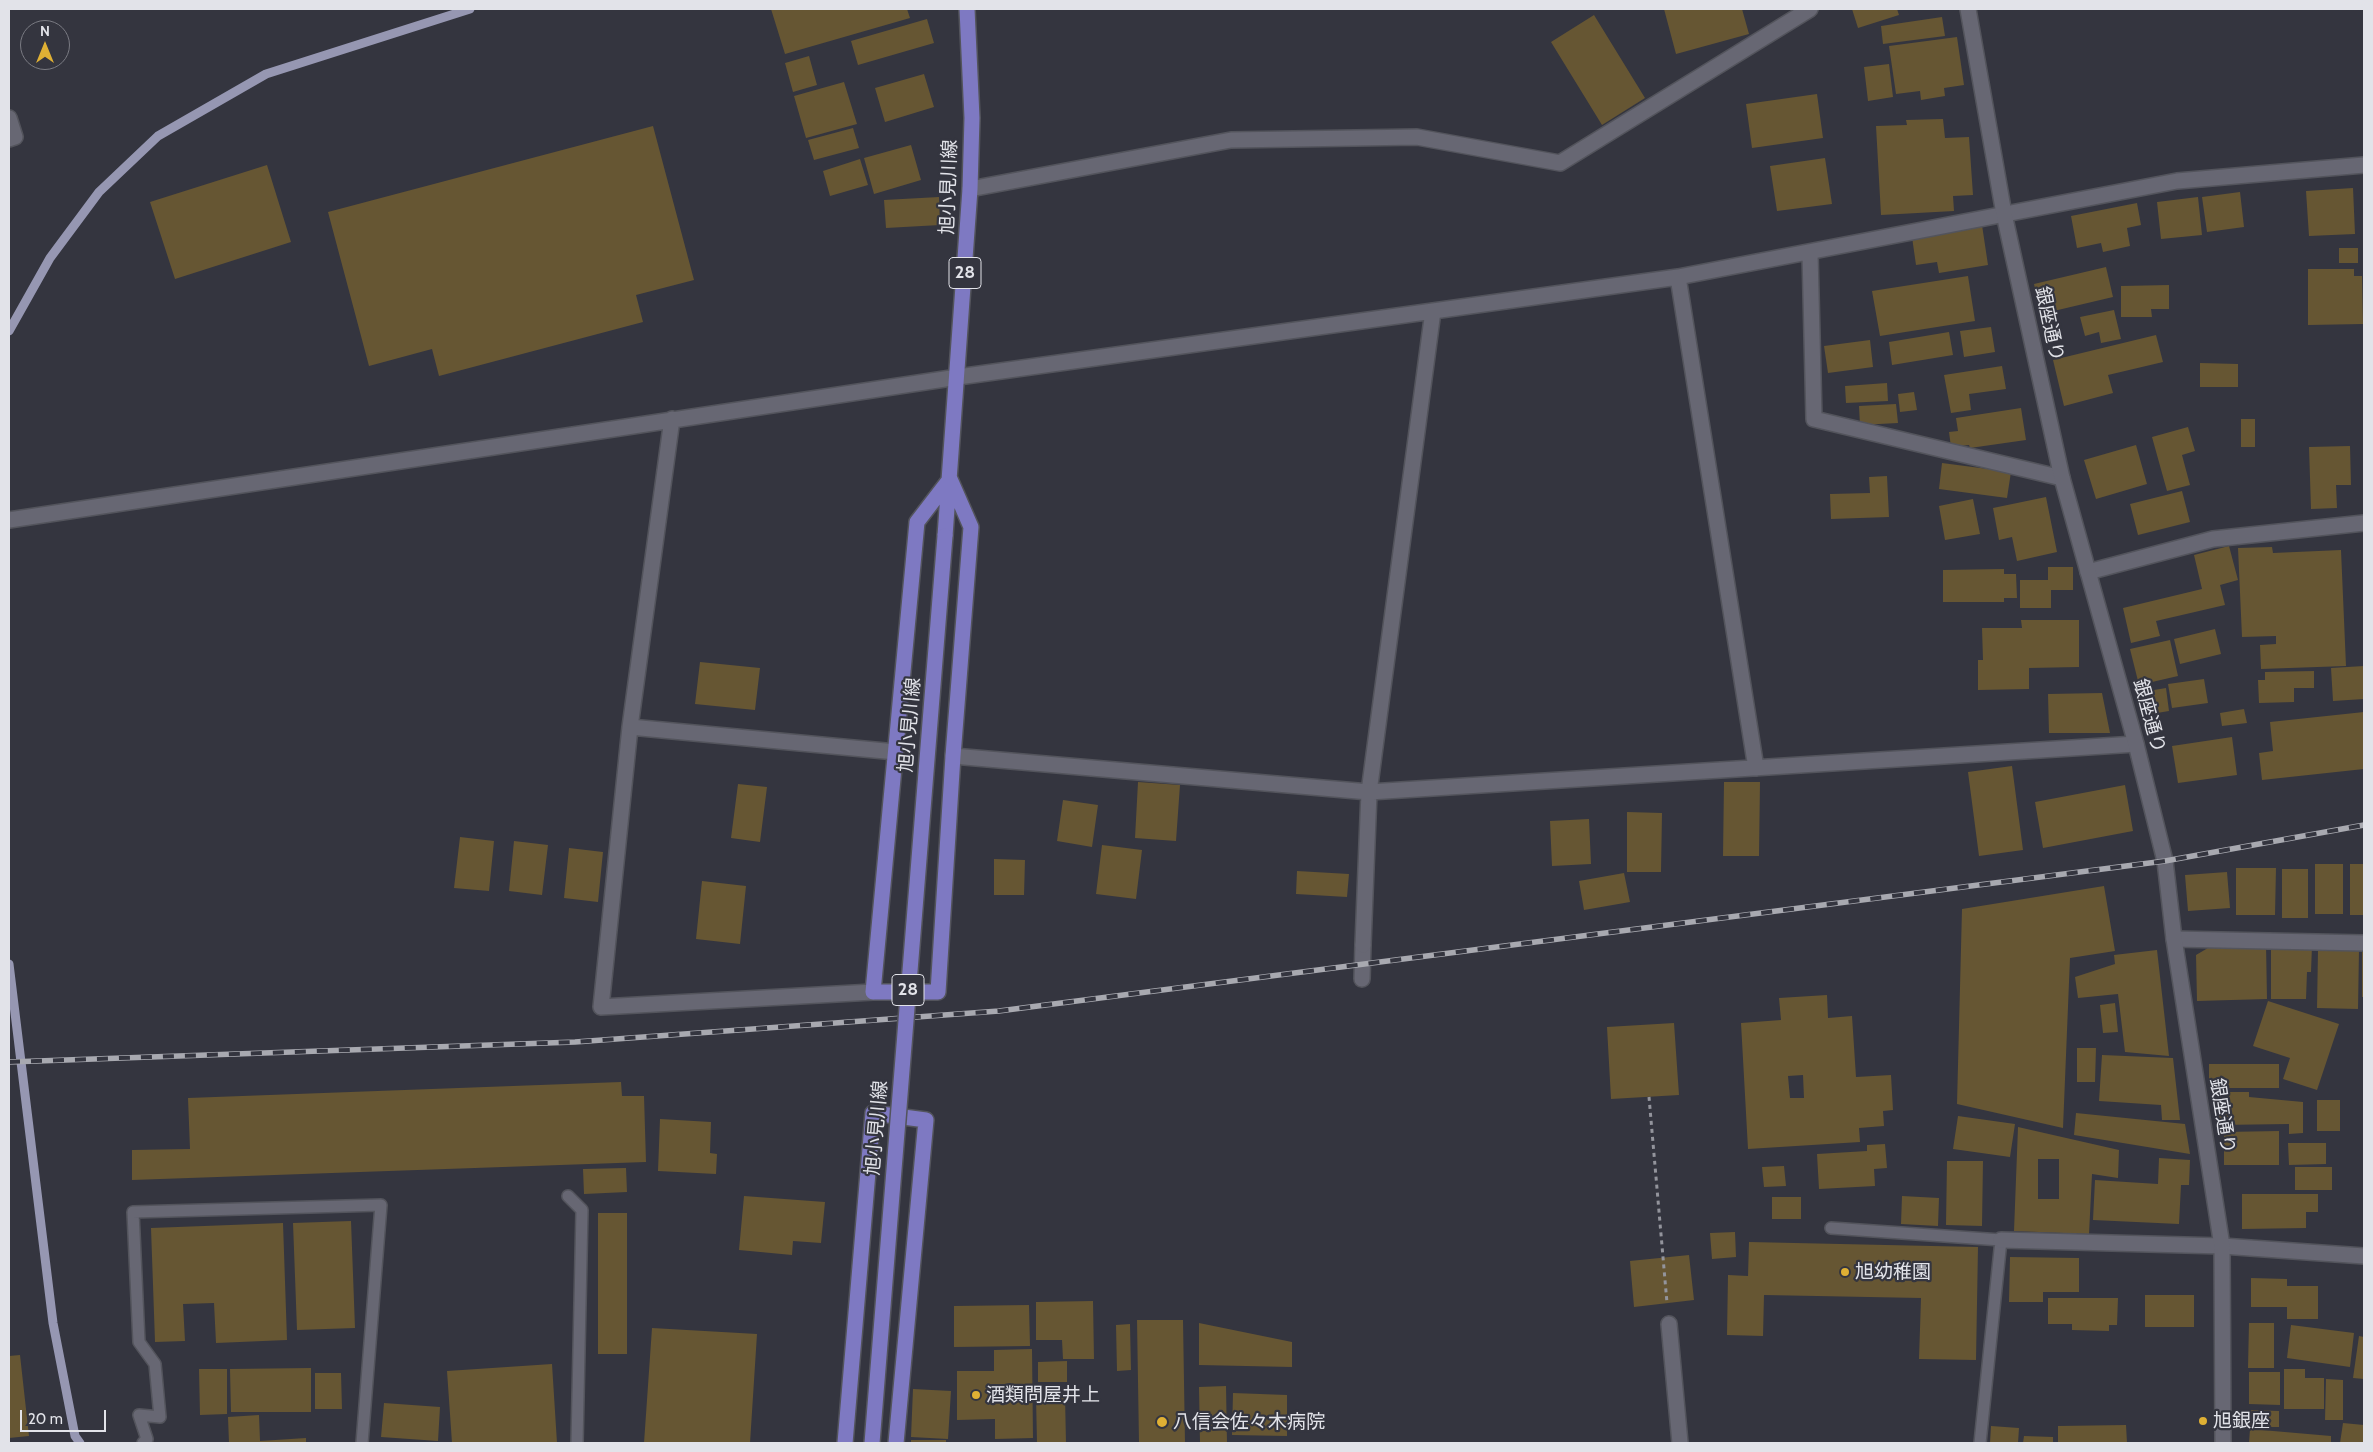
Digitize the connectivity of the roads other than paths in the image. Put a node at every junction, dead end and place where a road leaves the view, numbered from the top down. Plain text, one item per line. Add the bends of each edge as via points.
1 (967, 9) edge
2 (1810, 9) edge
3 (1968, 9) edge
4 (9, 118) edge
5 (9, 139) edge
6 (2364, 165) edge
7 (970, 189) junction
8 (2004, 214) junction
9 (1810, 253) junction
10 (1678, 277) junction
11 (1433, 311) junction
12 (958, 377) junction
13 (672, 418) junction
14 (2062, 478) junction
15 (950, 479) junction
16 (9, 520) edge
17 (2364, 523) edge
18 (2088, 572) junction
19 (630, 727) junction
20 (2136, 744) junction
21 (896, 752) junction
22 (953, 756) junction
23 (1756, 768) junction
24 (1369, 792) junction
25 (2174, 939) junction
26 (2364, 943) edge
27 (1362, 979) dead end
28 (873, 992) junction
29 (568, 1196) dead end
30 (1831, 1228) dead end
31 (2001, 1240) junction
32 (2222, 1246) junction
33 (2364, 1256) edge
34 (1669, 1324) dead end
35 (143, 1443) edge
36 (362, 1443) edge
37 (577, 1443) edge
38 (845, 1443) edge
39 (872, 1443) edge
40 (896, 1443) edge
41 (1680, 1443) edge
42 (1980, 1443) edge
43 (2223, 1443) edge

1 - 7 main road, 旭小見川線 / 28 via 972,118
2 - 7 street via 1560,163 1417,137 1231,140
3 - 8 street, 銀座通り
4 - 5 street via 15,137
6 - 8 street via 2177,181
7 - 12 main road, 旭小見川線 / 28
8 - 9 street
8 - 14 street, 銀座通り
9 - 10 street
9 - 14 street via 1814,418
10 - 11 street
10 - 23 street
11 - 12 street
11 - 24 street
12 - 13 street
12 - 15 main road, 旭小見川線 / 28
13 - 16 street
13 - 19 street
14 - 18 street, 銀座通り
15 - 21 main road via 917,522
15 - 22 main road via 971,527
15 - 39 main road, 旭小見川線 / 28, bridge
17 - 18 street via 2213,539
18 - 20 street, 銀座通り
19 - 21 street
19 - 28 street via 601,1007
20 - 23 street
20 - 25 street, 銀座通り via 2165,861
21 - 28 main road
22 - 24 street
22 - 28 main road via 938,992
23 - 24 street
24 - 27 street
25 - 26 street
25 - 32 street, 銀座通り
29 - 37 lane via 582,1210
30 - 31 lane
31 - 32 street
31 - 42 lane
32 - 33 street
32 - 43 street, 銀座通り
34 - 41 street
35 - 36 lane via 147,1439 140,1415 160,1417 155,1364 139,1342 133,1212 381,1205
38 - 40 main road via 873,1113 926,1120

